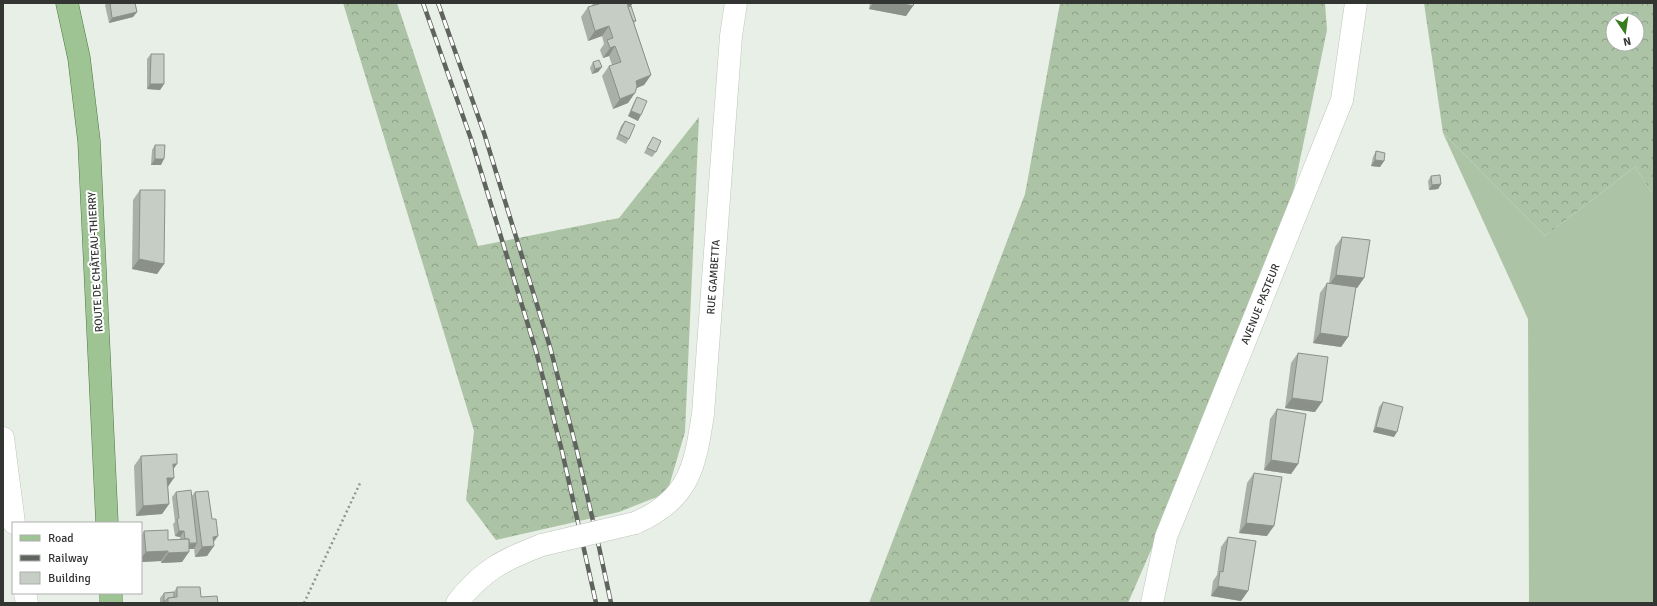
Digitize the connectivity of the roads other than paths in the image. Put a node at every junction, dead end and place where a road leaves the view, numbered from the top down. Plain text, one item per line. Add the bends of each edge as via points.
1 (67, 3) edge
2 (736, 3) edge
3 (1356, 3) edge
4 (3, 438) edge
5 (14, 522) edge
6 (107, 522) edge
7 (457, 603) edge
8 (1152, 603) edge

1 - 6 main road, ROUTE DE CHÂTEAU-THIERRY via 79,58 89,141
2 - 7 street, RUE GAMBETTA, bridge via 731,36 703,414 698,445 689,475 680,492 653,515 635,523 542,545 514,556 476,581
3 - 8 street, AVENUE PASTEUR via 1342,100 1166,537
4 - 5 street

